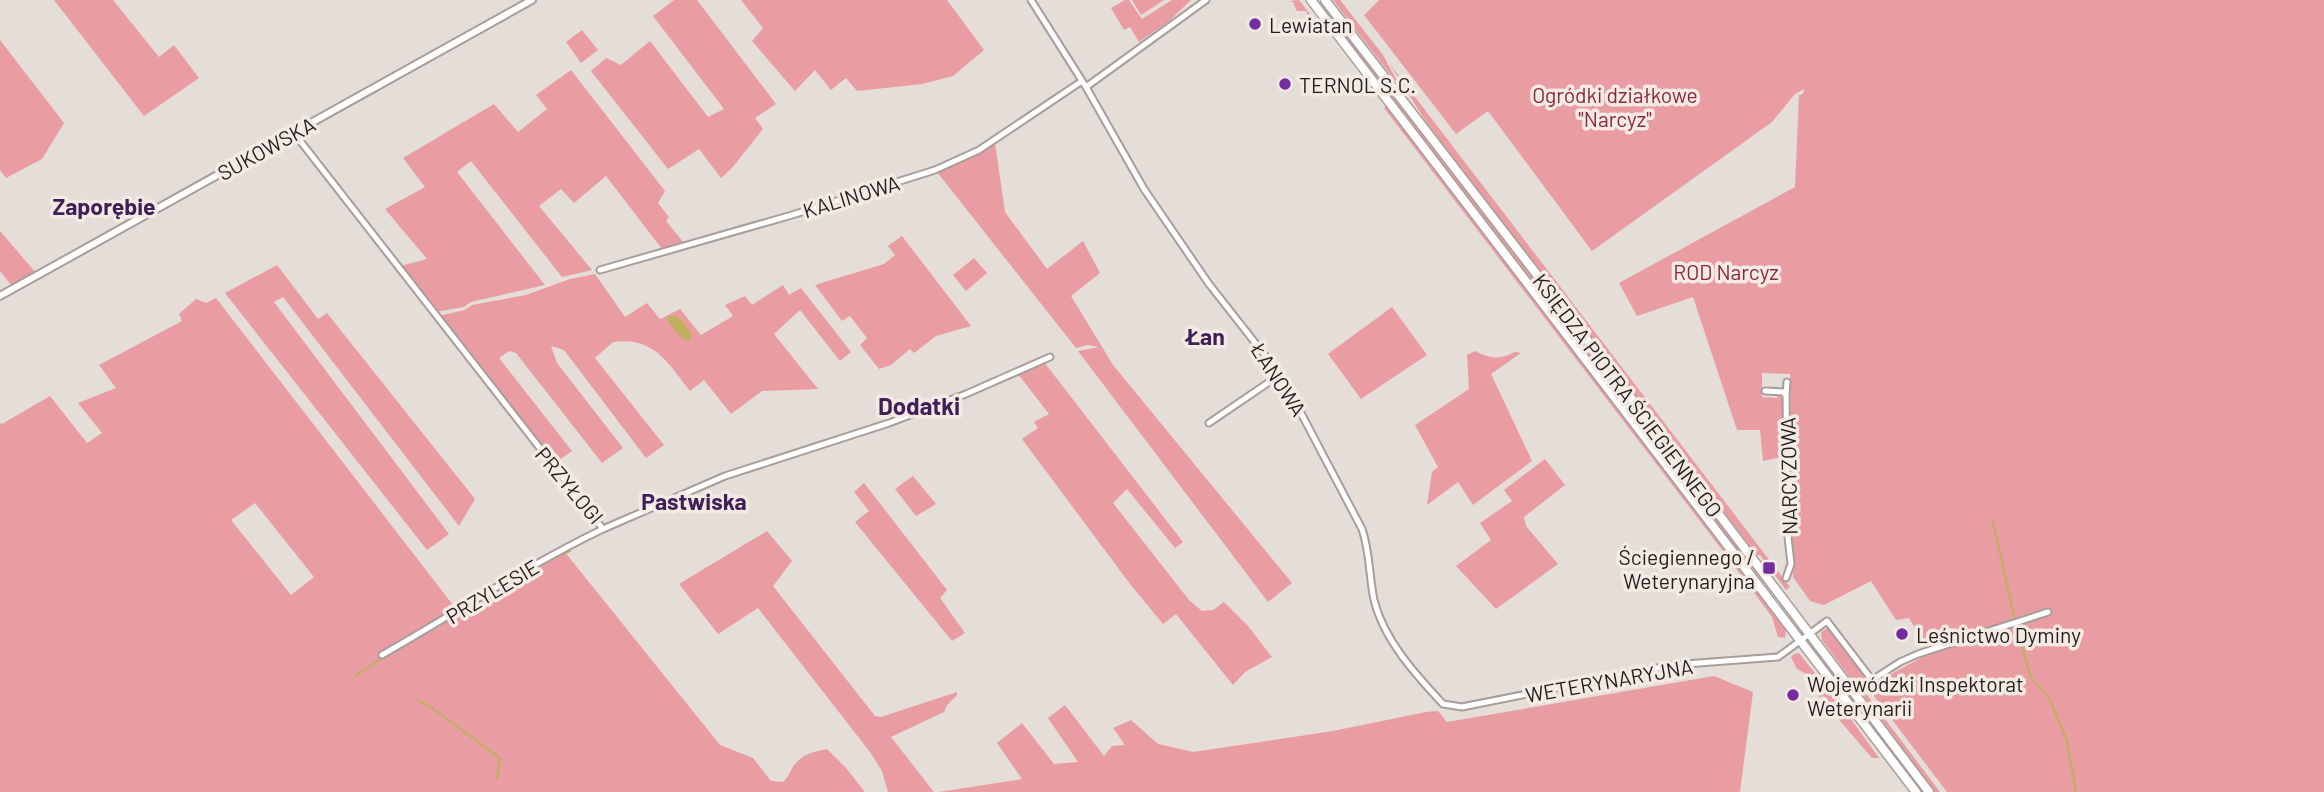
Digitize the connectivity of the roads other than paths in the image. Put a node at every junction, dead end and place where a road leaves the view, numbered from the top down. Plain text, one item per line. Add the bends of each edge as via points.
1 (532, 0) edge
2 (1031, 0) edge
3 (1206, 0) edge
4 (1311, 0) edge
5 (1325, 0) edge
6 (1082, 81) junction
7 (1086, 87) junction
8 (294, 133) junction
9 (600, 270) dead end
10 (0, 296) edge
11 (1050, 357) dead end
12 (1280, 374) junction
13 (1787, 382) dead end
14 (1765, 391) dead end
15 (1786, 395) junction
16 (1209, 423) dead end
17 (603, 529) junction
18 (1786, 578) dead end
19 (2048, 612) dead end
20 (1810, 635) junction
21 (1802, 641) junction
22 (382, 655) dead end
23 (1443, 704) joint
24 (1916, 792) edge
25 (1929, 792) edge

1 - 8 street, SUKOWSKA
2 - 6 street, ŁANOWA
3 - 7 street
4 - 21 main road, KSIĘDZA PIOTRA ŚCIEGIENNEGO
5 - 20 main road, KSIĘDZA PIOTRA ŚCIEGIENNEGO
6 - 7 street, ŁANOWA
6 - 9 street, KALINOWA via 979,150 935,170
7 - 12 street, ŁANOWA via 1144,189 1209,284
8 - 10 street, SUKOWSKA
8 - 17 street, PRZYŁOGI
11 - 17 street, PRZYŁOGI via 889,423 725,476
12 - 16 street
12 - 23 street, ŁANOWA via 1362,529 1384,629
13 - 15 street
14 - 15 street, NARCYZOWA
15 - 18 street, NARCYZOWA via 1791,564
17 - 22 street, PRZYLESIE via 504,581
19 - 20 street via 1918,654 1872,680 1830,623
20 - 21 street, WETERYNARYJNA
20 - 25 main road, KSIĘDZA PIOTRA ŚCIEGIENNEGO
21 - 23 street, WETERYNARYJNA via 1778,657 1672,666 1462,707
21 - 24 main road, KSIĘDZA PIOTRA ŚCIEGIENNEGO

